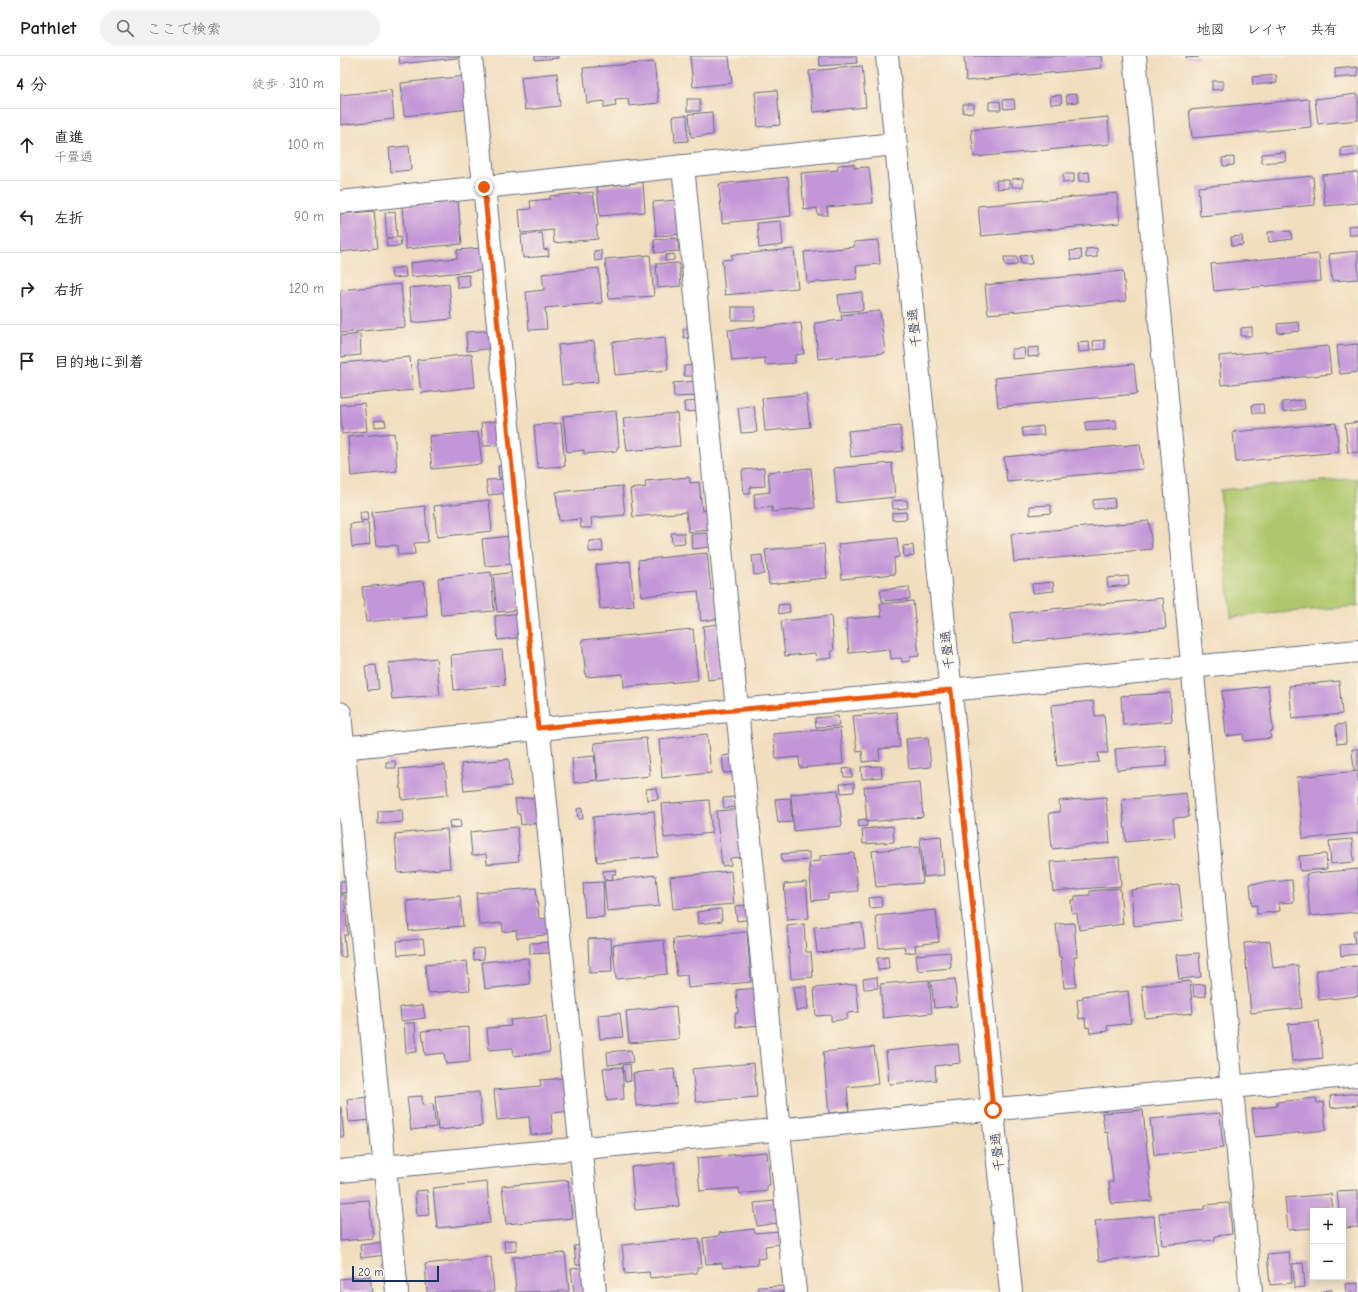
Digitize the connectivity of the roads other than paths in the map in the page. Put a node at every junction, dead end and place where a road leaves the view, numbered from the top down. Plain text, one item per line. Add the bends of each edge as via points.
1 (471, 56) edge
2 (887, 56) edge
3 (1135, 56) edge
4 (895, 144) junction
5 (683, 166) junction
6 (484, 187) junction
7 (340, 202) edge
8 (1358, 651) edge
9 (1192, 666) junction
10 (951, 690) junction
11 (737, 710) junction
12 (340, 713) edge
13 (538, 728) junction
14 (342, 748) edge
15 (1358, 1076) edge
16 (1232, 1088) junction
17 (993, 1110) junction
18 (779, 1130) junction
19 (581, 1149) junction
20 (385, 1167) junction
21 (340, 1171) edge
22 (397, 1292) edge
23 (595, 1292) edge
24 (795, 1292) edge
25 (1012, 1292) edge
26 (1251, 1292) edge

1 - 6 street
2 - 4 street, 千畳通
3 - 9 street
4 - 5 street
4 - 10 street, 千畳通
5 - 6 street
5 - 11 street
6 - 7 street
6 - 13 street
8 - 9 street
9 - 10 street
9 - 16 street
10 - 11 street
10 - 17 street, 千畳通
11 - 13 street
11 - 18 street
12 - 14 street
13 - 14 street
13 - 19 street
14 - 20 street
15 - 16 street
16 - 17 street
16 - 26 street
17 - 18 street
17 - 25 street, 千畳通
18 - 19 street
18 - 24 street
19 - 20 street
19 - 23 street
20 - 21 street
20 - 22 street

